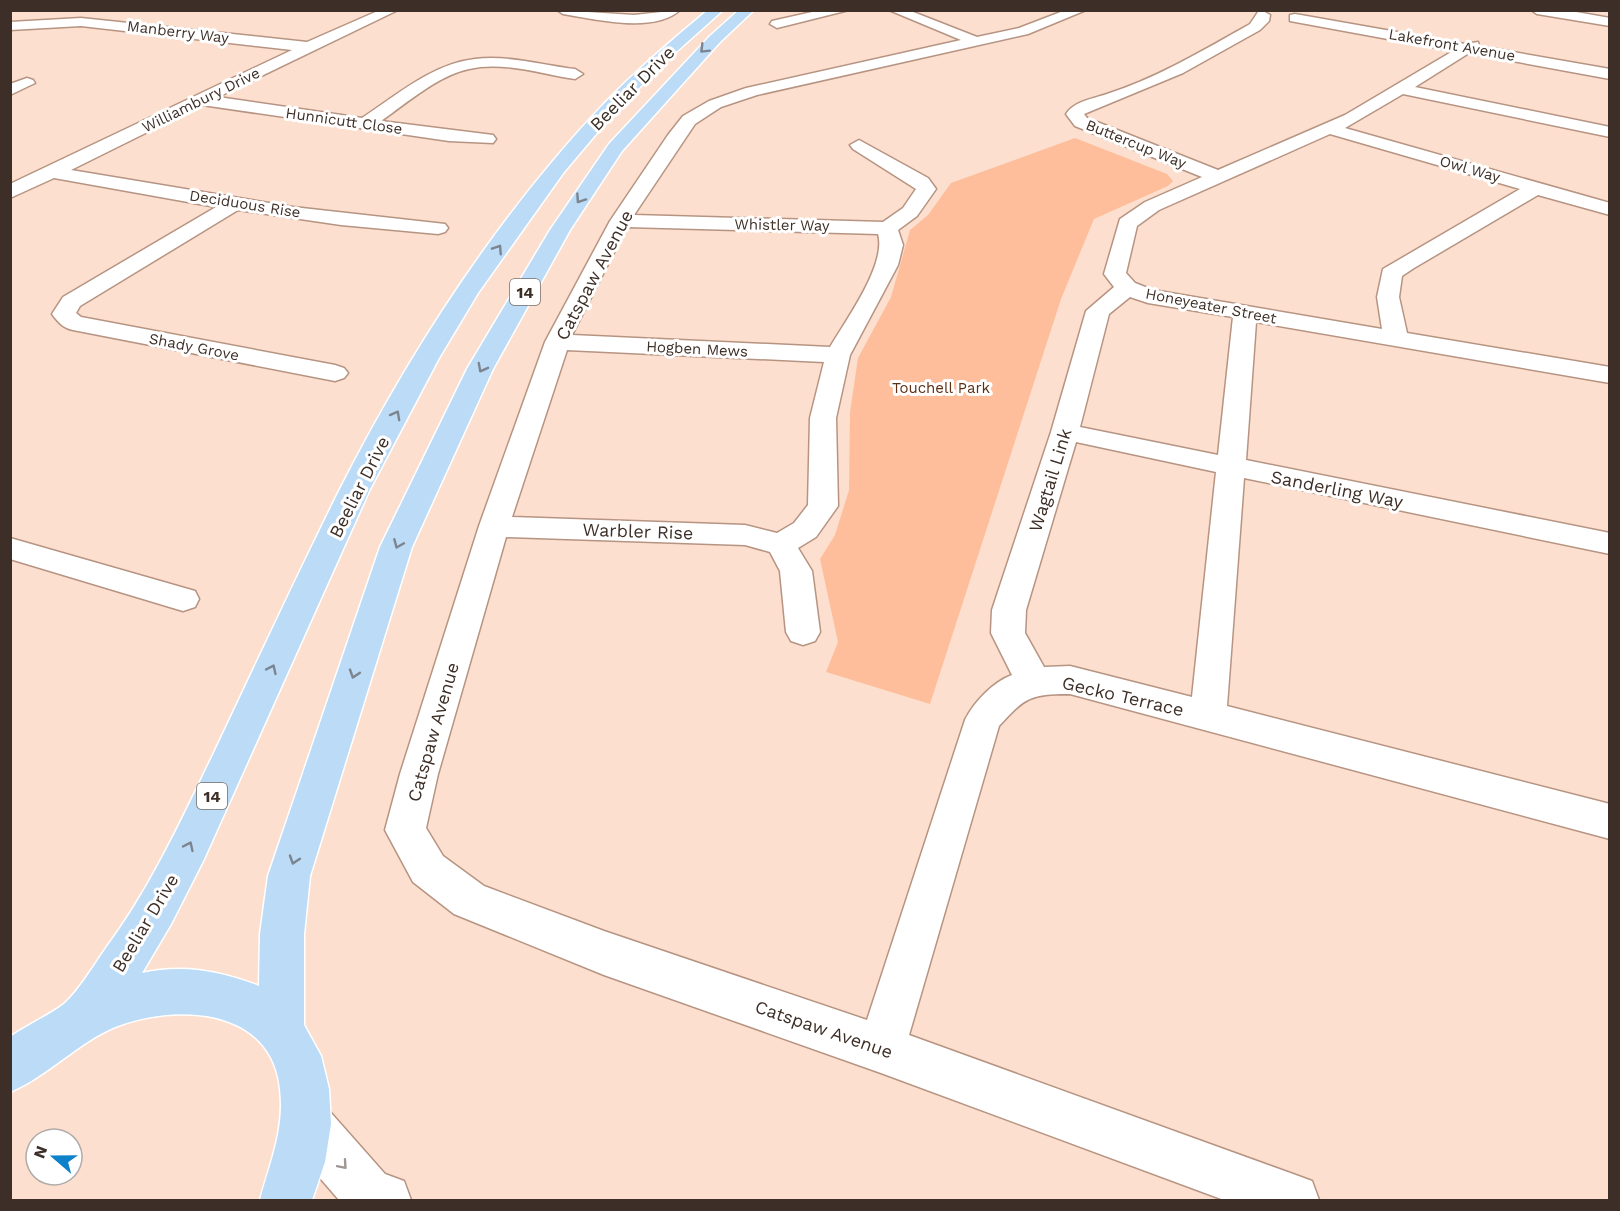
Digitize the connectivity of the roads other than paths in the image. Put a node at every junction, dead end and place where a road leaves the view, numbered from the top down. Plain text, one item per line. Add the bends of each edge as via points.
1 (392, 10) edge
2 (563, 10) edge
3 (674, 10) edge
4 (717, 10) edge
5 (843, 10) edge
6 (896, 10) edge
7 (1080, 10) edge
8 (1537, 10) edge
9 (1257, 15) edge
10 (762, 17) edge
11 (1290, 17) edge
12 (18, 20) edge
13 (1610, 22) edge
14 (975, 41) junction
15 (1471, 46) junction
16 (309, 48) junction
17 (1610, 69) edge
18 (1610, 74) edge
19 (575, 75) dead end
20 (27, 83) dead end
21 (1402, 89) junction
22 (10, 90) edge
23 (201, 100) junction
24 (365, 124) junction
25 (1330, 129) junction
26 (1610, 132) edge
27 (487, 139) dead end
28 (859, 145) dead end
29 (53, 172) junction
30 (1220, 177) junction
31 (1536, 188) junction
32 (10, 192) edge
33 (236, 203) junction
34 (1610, 209) edge
35 (620, 221) junction
36 (438, 228) dead end
37 (887, 228) junction
38 (1127, 288) junction
39 (1245, 313) junction
40 (1396, 339) junction
41 (557, 342) junction
42 (838, 355) junction
43 (334, 373) dead end
44 (1610, 375) edge
45 (1065, 432) junction
46 (1230, 467) junction
47 (494, 526) junction
48 (1610, 544) edge
49 (781, 545) junction
50 (10, 548) edge
51 (183, 599) dead end
52 (803, 632) dead end
53 (1033, 680) junction
54 (1208, 716) junction
55 (1610, 822) edge
56 (81, 1020) junction
57 (281, 1028) junction
58 (881, 1049) junction
59 (10, 1068) edge
60 (306, 1123) junction
61 (286, 1200) edge
62 (385, 1200) edge
63 (1293, 1200) edge

1 - 16 street, Williambury Drive
2 - 3 street via 638,18
56 -> 4 highway, Beeliar Drive / 14 via 131,950 179,866 356,489 450,322 505,238 582,138 654,63
5 - 10 street
6 - 14 street
7 - 14 street, Catspaw Avenue via 1023,31
8 - 13 street
9 - 11 street, Buttercup Way
9 - 30 street, Buttercup Way via 1178,70 1074,114 1080,122
10 -> 57 highway, Beeliar Drive / 14 via 715,39 615,148 560,230 480,369 396,547 289,876 282,934
11 - 15 street, Lakefront Avenue
12 - 16 street, Manberry Way via 93,22
14 - 35 street, Catspaw Avenue via 753,91 715,104 690,120 674,139
15 - 17 street, Lakefront Avenue
15 - 18 street, Lakefront Avenue
15 - 21 street, Honeyeater Street
16 - 23 street, Williambury Drive
19 - 24 street via 467,62
20 - 22 street
21 - 25 street, Honeyeater Street
21 - 26 street
23 - 24 street, Hunnicutt Close
23 - 29 street, Williambury Drive
24 - 27 street, Hunnicutt Close
25 - 30 street, Honeyeater Street
25 - 31 street, Owl Way
28 - 37 street via 921,182 926,189 917,206 903,220
29 - 32 street, Williambury Drive
29 - 33 street, Deciduous Rise
30 - 38 street, Honeyeater Street via 1152,206 1127,223 1115,274
31 - 34 street, Owl Way
31 - 40 street via 1391,274 1388,297
33 - 36 street, Deciduous Rise
33 - 43 street, Shady Grove via 56,309 73,323
35 - 37 street, Whistler Way
35 - 41 street, Catspaw Avenue
37 - 42 street via 892,245 887,265
38 - 39 street, Honeyeater Street via 1148,296
38 - 45 street, Wagtail Link via 1098,311
39 - 40 street, Honeyeater Street
39 - 46 street
40 - 44 street, Honeyeater Street
41 - 42 street, Hogben Mews
41 - 47 street, Catspaw Avenue
42 - 49 street via 823,418 823,506 805,530
45 - 46 street, Sanderling Way
45 - 53 street, Wagtail Link via 1009,610 1008,633
46 - 48 street, Sanderling Way
46 - 54 street
47 - 49 street, Warbler Rise via 745,535
47 - 58 street, Catspaw Avenue via 405,831 428,869 469,900
49 - 52 street via 796,571
50 - 51 street
53 - 54 street, Gecko Terrace via 1070,680
53 - 58 street, Gecko Terrace via 1009,691 983,720
54 - 55 street, Gecko Terrace
56 - 57 highway, 14 via 130,1000 175,991 206,992 252,1005
56 - 59 highway, 14
57 - 60 highway, 14 via 297,1054 306,1086
58 - 63 street, Catspaw Avenue
60 - 61 highway, 14 via 296,1175
60 -> 62 street via 367,1192

